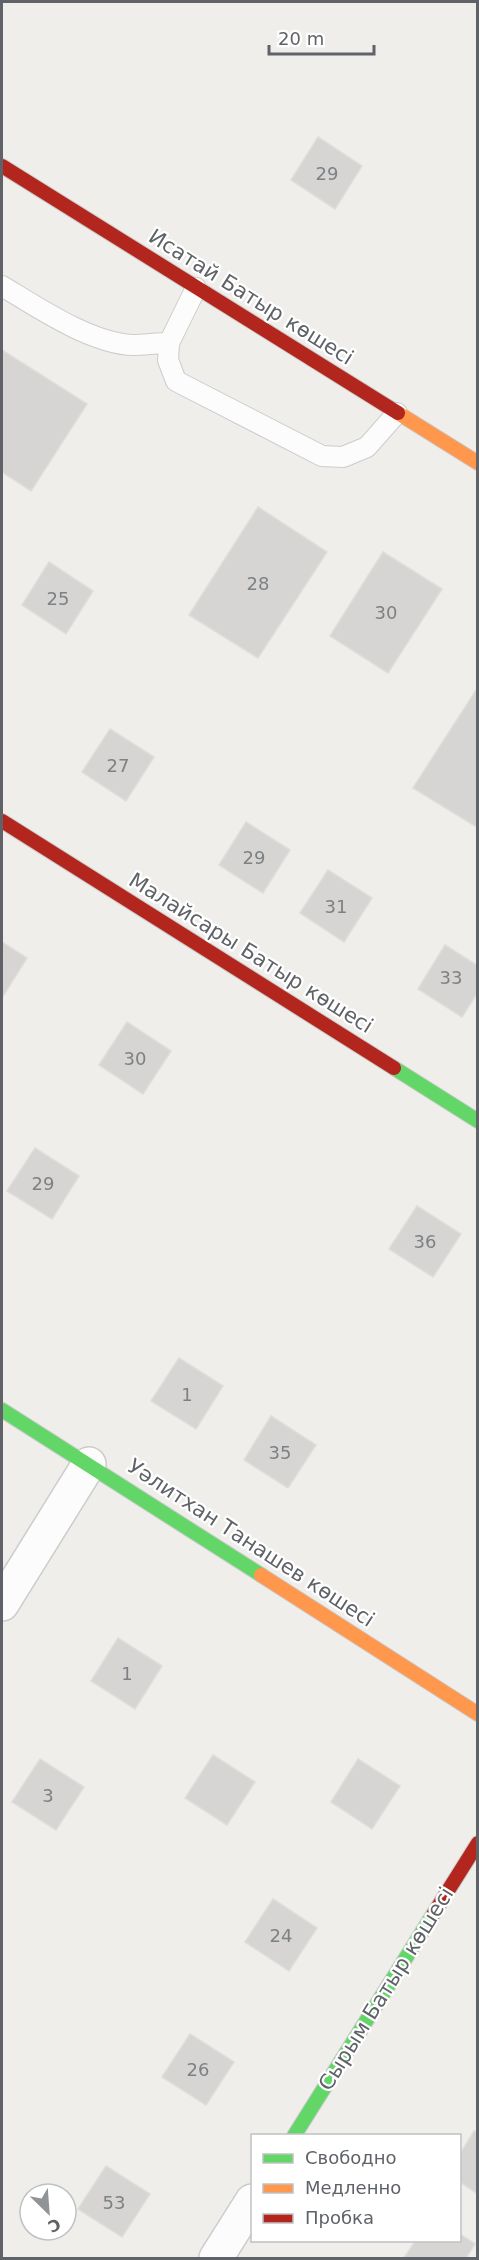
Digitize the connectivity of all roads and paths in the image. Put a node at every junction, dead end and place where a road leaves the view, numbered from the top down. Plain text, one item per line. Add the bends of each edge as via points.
1 (2, 166) edge
2 (2, 286) edge
3 (196, 288) junction
4 (170, 343) junction
5 (397, 413) junction
6 (477, 464) edge
7 (2, 821) edge
8 (477, 1121) edge
9 (2, 1410) edge
10 (89, 1464) junction
11 (2, 1604) edge
12 (477, 1714) edge
13 (477, 1843) edge
14 (295, 2134) edge
15 (251, 2203) edge
16 (216, 2259) edge

1 - 3 street, Исатай Батыр көшесі
2 - 4 lane via 50,315 100,338 131,345
3 - 4 lane
3 - 5 street, Исатай Батыр көшесі
4 - 5 lane via 168,360 176,381 322,456 343,457 367,447
5 - 6 street, Исатай Батыр көшесі
7 - 8 street, Малайсары Батыр көшесі
9 - 10 street, Уәлитхан Танашев көшесі
10 - 11 street
10 - 12 street, Уәлитхан Танашев көшесі
13 - 14 street, Сырым Батыр көшесі
15 - 16 street

